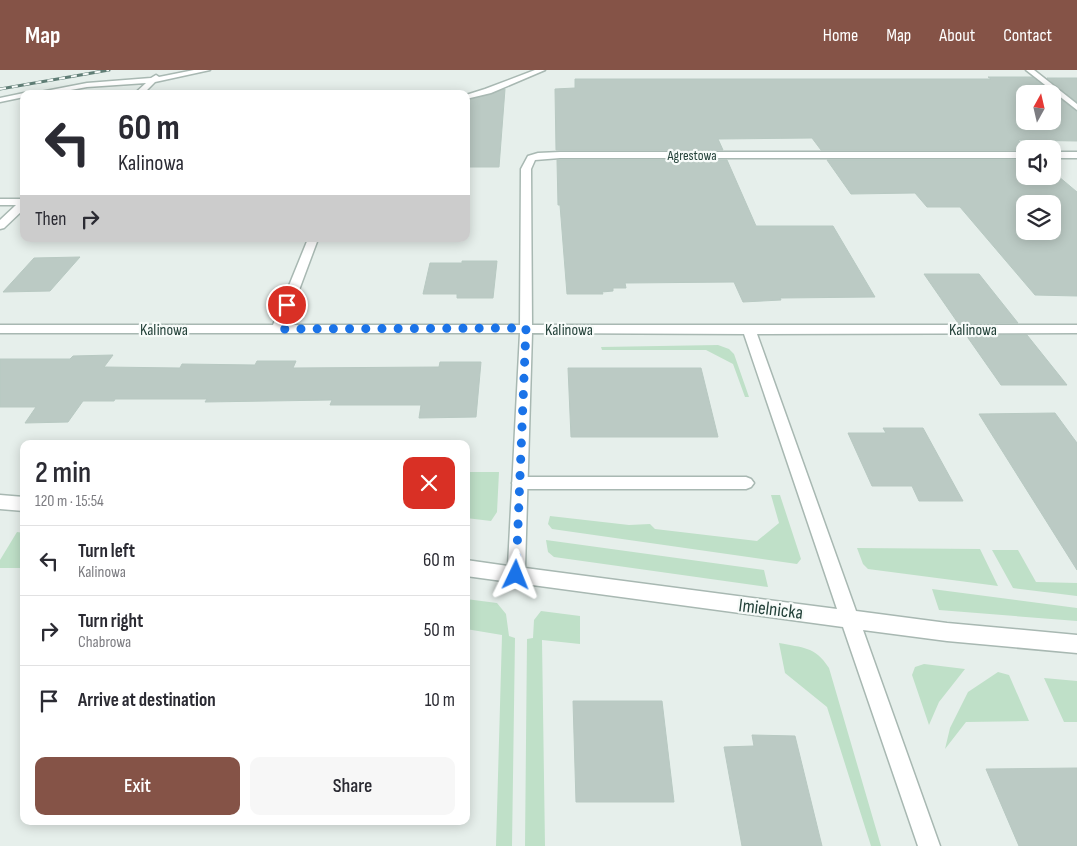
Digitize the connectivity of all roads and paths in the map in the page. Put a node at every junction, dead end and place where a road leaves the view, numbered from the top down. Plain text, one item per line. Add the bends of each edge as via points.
1 (162, 70) edge
2 (206, 70) edge
3 (541, 70) edge
4 (1030, 70) edge
5 (153, 80) junction
6 (55, 90) edge
7 (142, 90) edge
8 (20, 96) edge
9 (470, 96) edge
10 (0, 100) edge
11 (1077, 108) edge
12 (1016, 155) edge
13 (1061, 155) edge
14 (1077, 155) edge
15 (0, 202) edge
16 (20, 203) edge
17 (20, 207) edge
18 (0, 226) edge
19 (312, 242) edge
20 (526, 328) junction
21 (1077, 328) edge
22 (0, 329) edge
23 (278, 329) junction
24 (749, 330) junction
25 (746, 482) dead end
26 (520, 483) junction
27 (0, 502) edge
28 (20, 504) edge
29 (470, 569) edge
30 (516, 575) junction
31 (849, 618) junction
32 (1077, 644) edge
33 (929, 846) edge

1 - 5 street
2 - 5 street
3 - 9 street
4 - 11 street
5 - 6 street via 87,84
5 - 7 street
8 - 10 street
12 - 20 street, Agrestowa via 560,155 531,158 526,169
13 - 14 street
15 - 16 street
17 - 18 street
19 - 23 street
20 - 23 street, Kalinowa
20 - 24 street, Kalinowa
20 - 26 street
21 - 24 street, Kalinowa
22 - 23 street, Kalinowa
24 - 31 street
25 - 26 street
26 - 30 street
27 - 28 street
29 - 30 street, Imielnicka
30 - 31 street, Imielnicka
31 - 32 street, Imielnicka via 947,632
31 - 33 street

